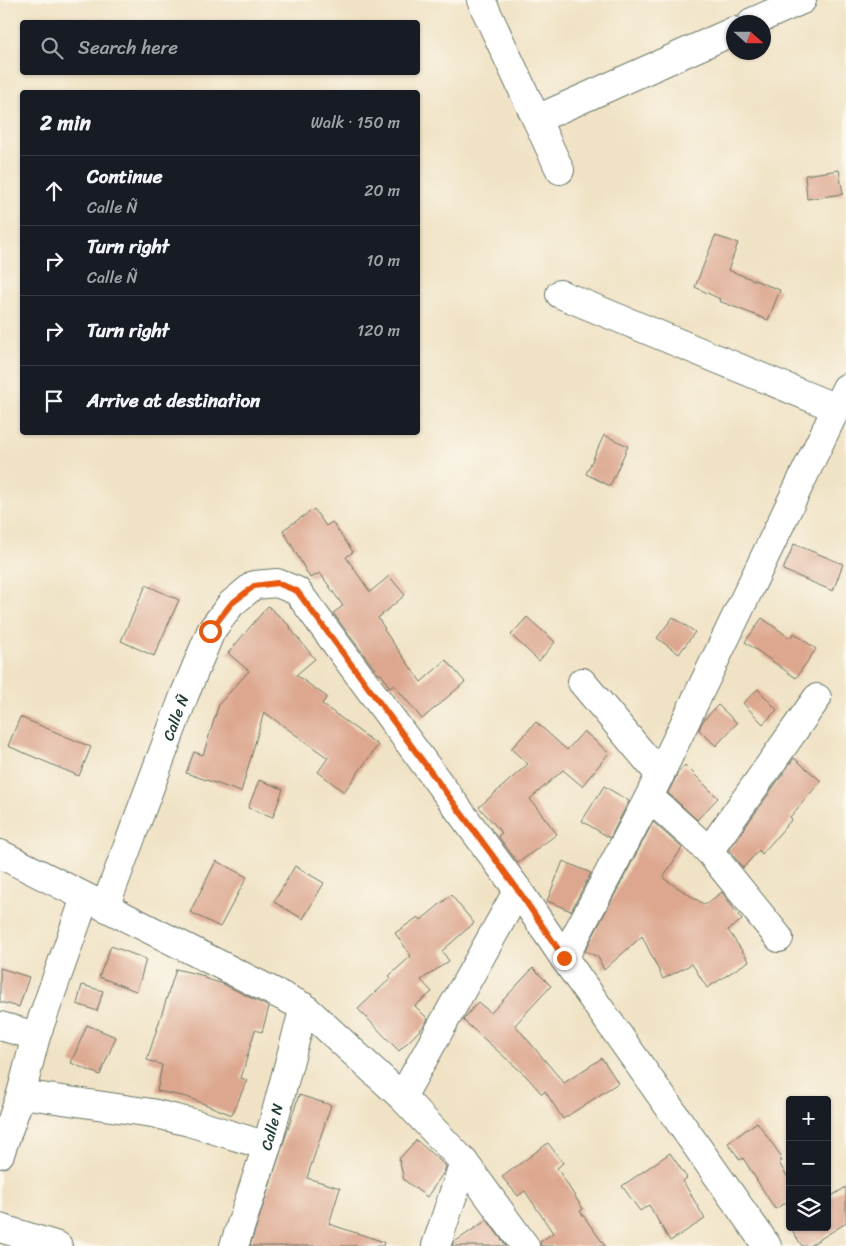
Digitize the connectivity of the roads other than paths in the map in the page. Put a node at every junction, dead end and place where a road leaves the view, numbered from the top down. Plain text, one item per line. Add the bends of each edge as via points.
1 (481, 0) edge
2 (802, 0) edge
3 (768, 15) edge
4 (726, 35) edge
5 (537, 119) junction
6 (560, 170) dead end
7 (560, 294) dead end
8 (841, 398) edge
9 (582, 682) dead end
10 (817, 698) dead end
11 (654, 786) junction
12 (709, 851) junction
13 (0, 854) edge
14 (518, 890) junction
15 (95, 903) junction
16 (779, 938) dead end
17 (564, 958) junction
18 (304, 1007) junction
19 (0, 1026) edge
20 (36, 1036) junction
21 (20, 1094) junction
22 (402, 1097) junction
23 (266, 1146) junction
24 (0, 1154) edge
25 (464, 1162) junction
26 (0, 1228) edge
27 (58, 1246) edge
28 (234, 1246) edge
29 (436, 1246) edge
30 (525, 1246) edge
31 (767, 1246) edge

1 - 5 street
2 - 3 street
4 - 5 street
5 - 6 street
7 - 8 street
8 - 11 street
9 - 11 street
10 - 12 street
11 - 12 street
11 - 17 street
12 - 16 street
13 - 15 street
14 - 15 street, Calle Ñ via 297,591 277,583 254,586 231,604 210,631
14 - 17 street
14 - 22 street
15 - 18 street
15 - 20 street, Calle Ñ
17 - 31 street
18 - 22 street
18 - 23 street, Calle N
19 - 20 street
20 - 21 street, Calle Ñ
21 - 23 street via 152,1113
21 - 24 street, Calle Ñ
22 - 25 street
23 - 28 street, Calle N
25 - 29 street
25 - 30 street
26 - 27 street

